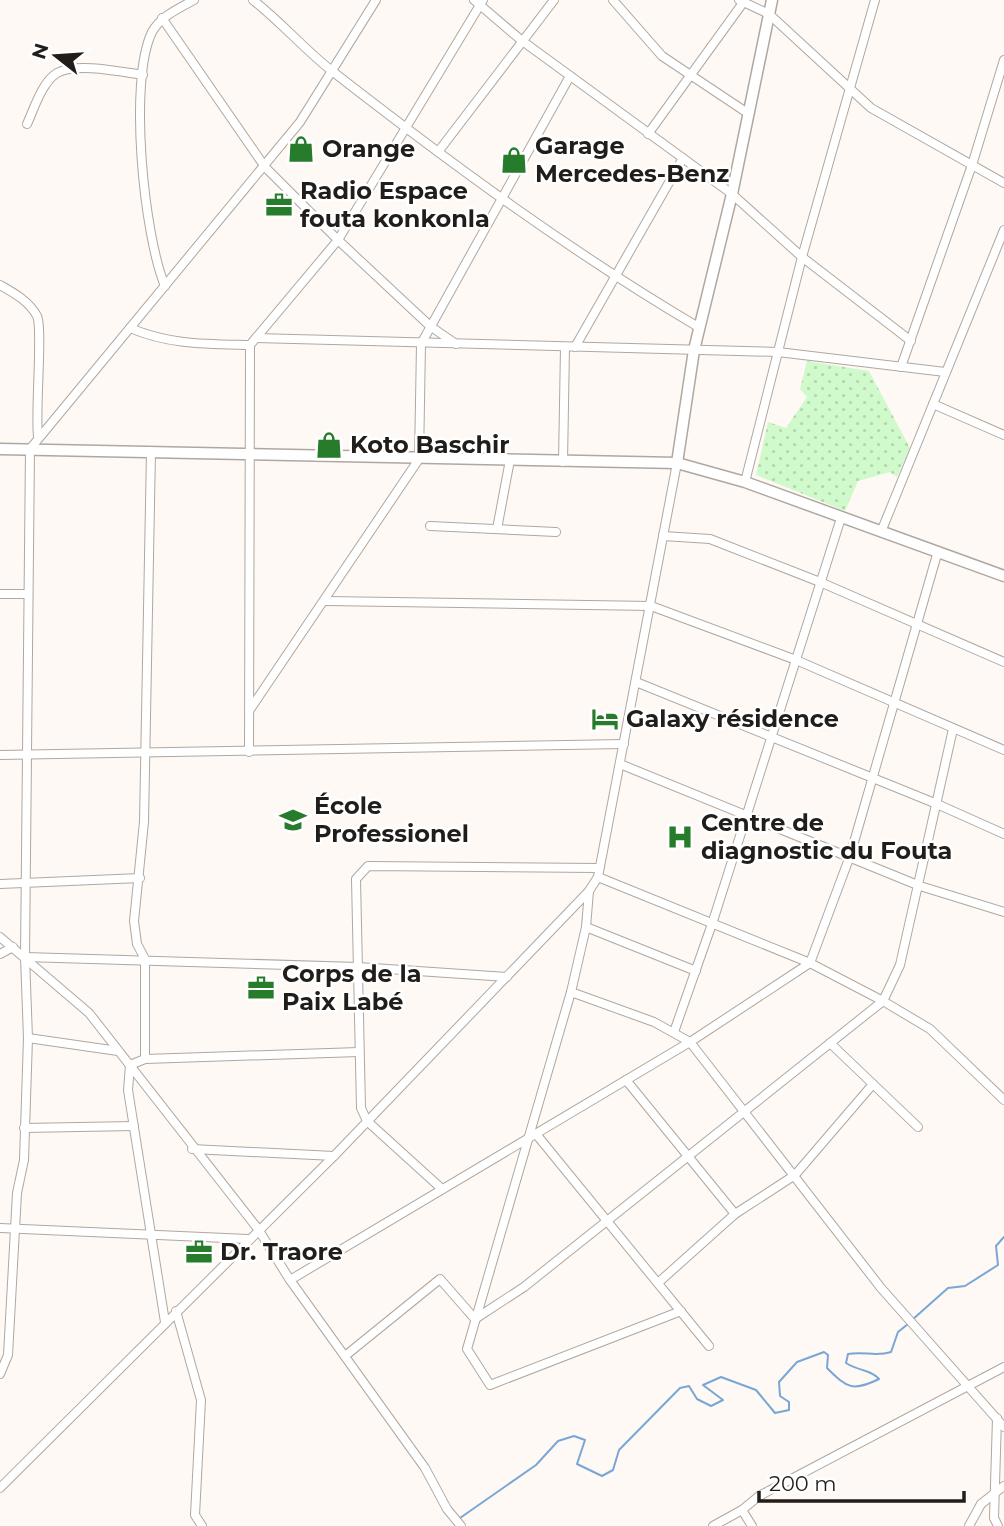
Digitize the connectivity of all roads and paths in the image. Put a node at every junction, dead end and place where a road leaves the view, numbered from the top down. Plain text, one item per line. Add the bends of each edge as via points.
1 (194, 0) edge
2 (253, 0) edge
3 (376, 0) edge
4 (554, 0) edge
5 (613, 0) edge
6 (772, 0) edge
7 (875, 0) edge
8 (743, 1) edge
9 (479, 2) edge
10 (769, 14) junction
11 (162, 18) junction
12 (521, 40) junction
13 (1004, 60) edge
14 (332, 71) junction
15 (144, 75) junction
16 (570, 76) junction
17 (690, 77) junction
18 (852, 87) junction
19 (749, 114) junction
20 (27, 124) dead end
21 (407, 128) junction
22 (648, 134) junction
23 (438, 152) junction
24 (683, 158) junction
25 (972, 165) junction
26 (265, 167) junction
27 (1004, 183) edge
28 (732, 194) junction
29 (502, 197) junction
30 (1004, 230) edge
31 (338, 240) junction
32 (802, 257) junction
33 (615, 278) junction
34 (0, 285) edge
35 (165, 286) junction
36 (430, 326) junction
37 (131, 328) junction
38 (700, 328) junction
39 (253, 341) junction
40 (911, 341) junction
41 (421, 344) junction
42 (456, 344) junction
43 (570, 347) junction
44 (694, 350) junction
45 (778, 352) junction
46 (901, 367) junction
47 (945, 372) junction
48 (933, 404) junction
49 (1004, 435) edge
50 (38, 436) junction
51 (0, 449) edge
52 (30, 449) junction
53 (151, 451) junction
54 (250, 455) junction
55 (419, 458) junction
56 (510, 460) junction
57 (563, 462) junction
58 (677, 463) junction
59 (745, 482) junction
60 (841, 518) junction
61 (430, 526) dead end
62 (497, 529) junction
63 (556, 532) dead end
64 (881, 532) junction
65 (663, 536) junction
66 (938, 551) junction
67 (1004, 576) edge
68 (820, 582) junction
69 (0, 594) edge
70 (28, 594) junction
71 (326, 601) junction
72 (651, 606) junction
73 (917, 626) junction
74 (796, 660) junction
75 (1004, 662) edge
76 (636, 682) junction
77 (894, 703) junction
78 (249, 711) junction
79 (953, 729) junction
80 (771, 737) junction
81 (624, 744) junction
82 (1004, 750) edge
83 (249, 752) junction
84 (143, 753) junction
85 (0, 755) edge
86 (27, 755) junction
87 (620, 764) junction
88 (873, 778) junction
89 (937, 804) junction
90 (747, 813) junction
91 (1004, 834) edge
92 (850, 856) junction
93 (598, 873) junction
94 (140, 878) junction
95 (26, 883) junction
96 (0, 884) edge
97 (920, 886) junction
98 (589, 891) junction
99 (1004, 912) edge
100 (713, 921) junction
101 (586, 927) junction
102 (0, 937) edge
103 (13, 947) junction
104 (0, 954) edge
105 (25, 957) junction
106 (145, 959) junction
107 (810, 963) junction
108 (358, 967) junction
109 (696, 971) junction
110 (507, 977) junction
111 (571, 992) junction
112 (883, 1001) junction
113 (674, 1032) junction
114 (28, 1038) junction
115 (690, 1042) junction
116 (830, 1042) junction
117 (118, 1051) junction
118 (359, 1052) junction
119 (145, 1059) junction
120 (130, 1065) junction
121 (626, 1080) junction
122 (873, 1084) junction
123 (1004, 1100) edge
124 (743, 1111) junction
125 (367, 1121) junction
126 (134, 1126) junction
127 (918, 1127) dead end
128 (24, 1128) junction
129 (533, 1135) junction
130 (192, 1149) junction
131 (334, 1156) junction
132 (687, 1156) junction
133 (794, 1175) junction
134 (442, 1189) junction
135 (735, 1214) junction
136 (606, 1223) junction
137 (0, 1228) edge
138 (258, 1228) junction
139 (17, 1230) junction
140 (149, 1234) junction
141 (248, 1239) junction
142 (290, 1280) junction
143 (659, 1282) junction
144 (176, 1311) junction
145 (681, 1311) junction
146 (0, 1312) edge
147 (12, 1312) junction
148 (475, 1319) junction
149 (165, 1322) junction
150 (709, 1346) dead end
151 (345, 1356) junction
152 (1004, 1367) edge
153 (0, 1374) edge
154 (968, 1387) junction
155 (997, 1418) junction
156 (1004, 1427) edge
157 (1004, 1486) edge
158 (0, 1488) edge
159 (995, 1494) junction
160 (743, 1510) junction
161 (202, 1526) edge
162 (461, 1526) edge
163 (713, 1526) edge
164 (752, 1526) edge
165 (969, 1526) edge
166 (998, 1526) edge

1 - 11 street
2 - 14 street
3 - 14 street
4 - 12 street
5 - 17 street via 662,56
6 - 10 street
7 - 18 street
8 - 10 street
8 - 17 street
9 - 12 street
9 - 21 street
10 - 18 street
10 - 19 street
11 - 15 street via 151,34
11 - 26 street
12 - 16 street
12 - 23 street
13 - 25 street
14 - 21 street
14 - 26 street
15 - 20 street via 82,68 57,72
15 - 35 street via 143,174 156,265
16 - 22 street
16 - 29 street
17 - 19 street
17 - 22 street
18 - 25 street via 871,108
18 - 32 street
19 - 28 street
21 - 23 street
21 - 31 street
22 - 24 street
23 - 29 street
24 - 28 street
24 - 33 street
25 - 27 street
25 - 40 street
26 - 31 street
26 - 35 street
28 - 32 street
28 - 38 street
29 - 33 street
29 - 36 street
30 - 47 street
31 - 36 street
31 - 39 street
32 - 40 street
32 - 45 street
33 - 38 street
33 - 43 street
34 - 50 street via 30,305 39,320
35 - 37 street
36 - 41 street
36 - 42 street
37 - 39 street via 185,344
37 - 50 street
38 - 44 street
39 - 41 street
39 - 54 street
40 - 46 street
41 - 42 street
41 - 55 street
42 - 43 street
43 - 44 street
43 - 57 street
44 - 45 street
44 - 58 street
45 - 46 street
45 - 59 street
46 - 47 street
47 - 48 street
48 - 49 street
48 - 64 street
50 - 52 street
51 - 52 street
52 - 53 street
52 - 70 street
53 - 54 street
53 - 84 street
54 - 55 street
54 - 78 street
55 - 56 street
55 - 71 street
56 - 57 street
56 - 62 street
57 - 58 street
58 - 59 street
58 - 65 street
59 - 60 street
60 - 64 street
60 - 68 street
61 - 62 street
62 - 63 street
64 - 66 street
65 - 68 street via 710,539
65 - 72 street
66 - 67 street
66 - 73 street
68 - 73 street
68 - 74 street
69 - 70 street
70 - 86 street
71 - 72 street
71 - 78 street
72 - 74 street
72 - 76 street
73 - 75 street
73 - 77 street
74 - 77 street
74 - 80 street
76 - 80 street
76 - 81 street
77 - 79 street
77 - 88 street
78 - 83 street
79 - 82 street
79 - 89 street
80 - 88 street
80 - 90 street
81 - 83 street
81 - 87 street
83 - 84 street
84 - 86 street
84 - 94 street
85 - 86 street
86 - 95 street
87 - 90 street
87 - 93 street
88 - 89 street
88 - 92 street
89 - 91 street
89 - 97 street
90 - 92 street
90 - 100 street
92 - 97 street
92 - 107 street
93 - 98 street
93 - 100 street
93 - 108 street via 368,866 356,879
94 - 95 street
94 - 106 street via 134,921 137,944
95 - 96 street
95 - 105 street
97 - 99 street
97 - 112 street via 900,965
98 - 101 street
98 - 110 street
100 - 107 street
100 - 109 street
101 - 109 street
101 - 111 street
102 - 103 street
103 - 104 street
103 - 105 street
105 - 106 street
105 - 114 street
105 - 117 street via 89,1013
106 - 108 street
106 - 119 street
107 - 112 street
107 - 115 street
108 - 110 street
108 - 118 street
109 - 113 street
110 - 125 street
111 - 113 street
111 - 129 street
112 - 116 street
112 - 123 street via 930,1029
113 - 115 street
114 - 117 street
114 - 128 street
115 - 121 street
115 - 124 street
116 - 122 street
116 - 124 street
117 - 120 street
118 - 119 street
118 - 125 street via 361,1108
119 - 120 street
120 - 126 street via 128,1090
120 - 130 street
121 - 129 street
121 - 132 street
122 - 127 street
122 - 133 street
124 - 132 street
124 - 133 street
125 - 131 street
125 - 134 street
126 - 128 street
126 - 140 street
128 - 139 street
129 - 134 street
129 - 136 street
129 - 148 street
130 - 131 street
130 - 138 street
131 - 138 street
132 - 135 street
132 - 136 street
133 - 135 street
133 - 154 street via 881,1288
134 - 142 street
135 - 143 street
136 - 143 street
136 - 148 street
137 - 139 street
138 - 141 street
138 - 142 street
139 - 140 street
139 - 147 street
140 - 141 street
140 - 149 street
141 - 144 street
142 - 151 street
143 - 145 street
144 - 149 street
144 - 161 street via 201,1400 195,1515
145 - 148 street via 490,1385 467,1349
145 - 150 street
146 - 147 street
147 - 153 street via 8,1355
148 - 151 street via 440,1279
149 - 158 street
151 - 162 street
152 - 154 street
154 - 155 street
154 - 160 street via 759,1496
155 - 156 street
155 - 159 street
157 - 159 street
159 - 165 street via 981,1504
159 - 166 street
160 - 163 street
160 - 164 street

